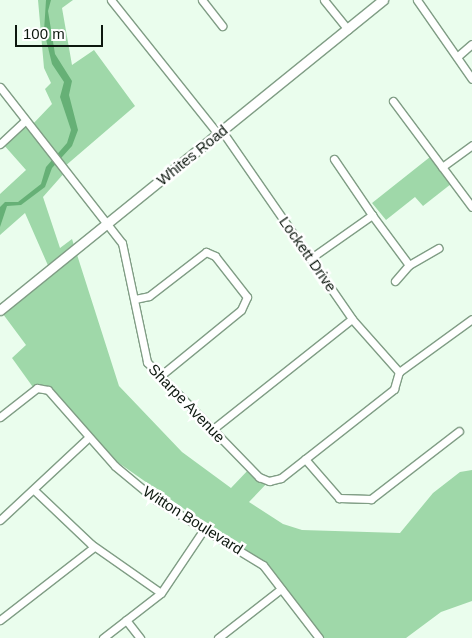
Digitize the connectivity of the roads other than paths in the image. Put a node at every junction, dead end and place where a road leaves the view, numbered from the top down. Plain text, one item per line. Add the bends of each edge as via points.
1 (111, 0) edge
2 (202, 0) edge
3 (324, 0) edge
4 (384, 0) edge
5 (417, 0) edge
6 (222, 26) dead end
7 (348, 30) junction
8 (472, 44) edge
9 (458, 56) junction
10 (472, 79) edge
11 (0, 87) edge
12 (393, 101) dead end
13 (26, 120) junction
14 (220, 132) junction
15 (0, 144) edge
16 (472, 145) edge
17 (334, 159) dead end
18 (442, 167) junction
19 (472, 207) edge
20 (372, 215) junction
21 (108, 224) junction
22 (438, 248) dead end
23 (311, 258) junction
24 (409, 265) junction
25 (395, 281) dead end
26 (134, 300) junction
27 (0, 310) edge
28 (352, 319) junction
29 (472, 319) edge
30 (400, 372) junction
31 (160, 376) junction
32 (0, 417) edge
33 (213, 429) junction
34 (459, 431) dead end
35 (88, 438) junction
36 (305, 459) junction
37 (34, 490) junction
38 (0, 520) edge
39 (204, 529) junction
40 (94, 547) junction
41 (281, 589) junction
42 (161, 593) junction
43 (0, 620) edge
44 (126, 620) junction
45 (103, 638) edge
46 (140, 638) edge
47 (218, 638) edge
48 (319, 638) edge

1 - 14 street, Lockett Drive
2 - 6 street
3 - 7 street
4 - 7 street, Whites Road
5 - 9 street
7 - 14 street, Whites Road
8 - 9 street
9 - 10 street
11 - 13 street, Sharpe Avenue
12 - 18 street
13 - 15 street
13 - 21 street, Sharpe Avenue
14 - 21 street, Whites Road
14 - 23 street, Lockett Drive
16 - 18 street
17 - 20 street
18 - 19 street
20 - 23 street
20 - 24 street
21 - 26 street, Sharpe Avenue via 125,250
21 - 27 street, Whites Road
22 - 24 street
23 - 28 street, Lockett Drive
24 - 25 street
26 - 31 street, Sharpe Avenue via 144,358
26 - 31 street via 149,296 206,252 215,256 247,297 241,310
28 - 30 street, Lockett Drive via 393,370
28 - 33 street
29 - 30 street
30 - 36 street, Sharpe Avenue via 394,389
31 - 33 street, Sharpe Avenue
32 - 35 street, Witton Boulevard via 39,387 48,390
33 - 36 street, Sharpe Avenue via 264,480 276,481
34 - 36 street via 371,499 339,498
35 - 37 street
35 - 39 street, Witton Boulevard via 156,500
37 - 38 street
37 - 40 street
39 - 41 street, Witton Boulevard via 258,560
39 - 42 street
40 - 42 street
40 - 43 street
41 - 47 street
41 - 48 street, Witton Boulevard
42 - 44 street
44 - 45 street
44 - 46 street

